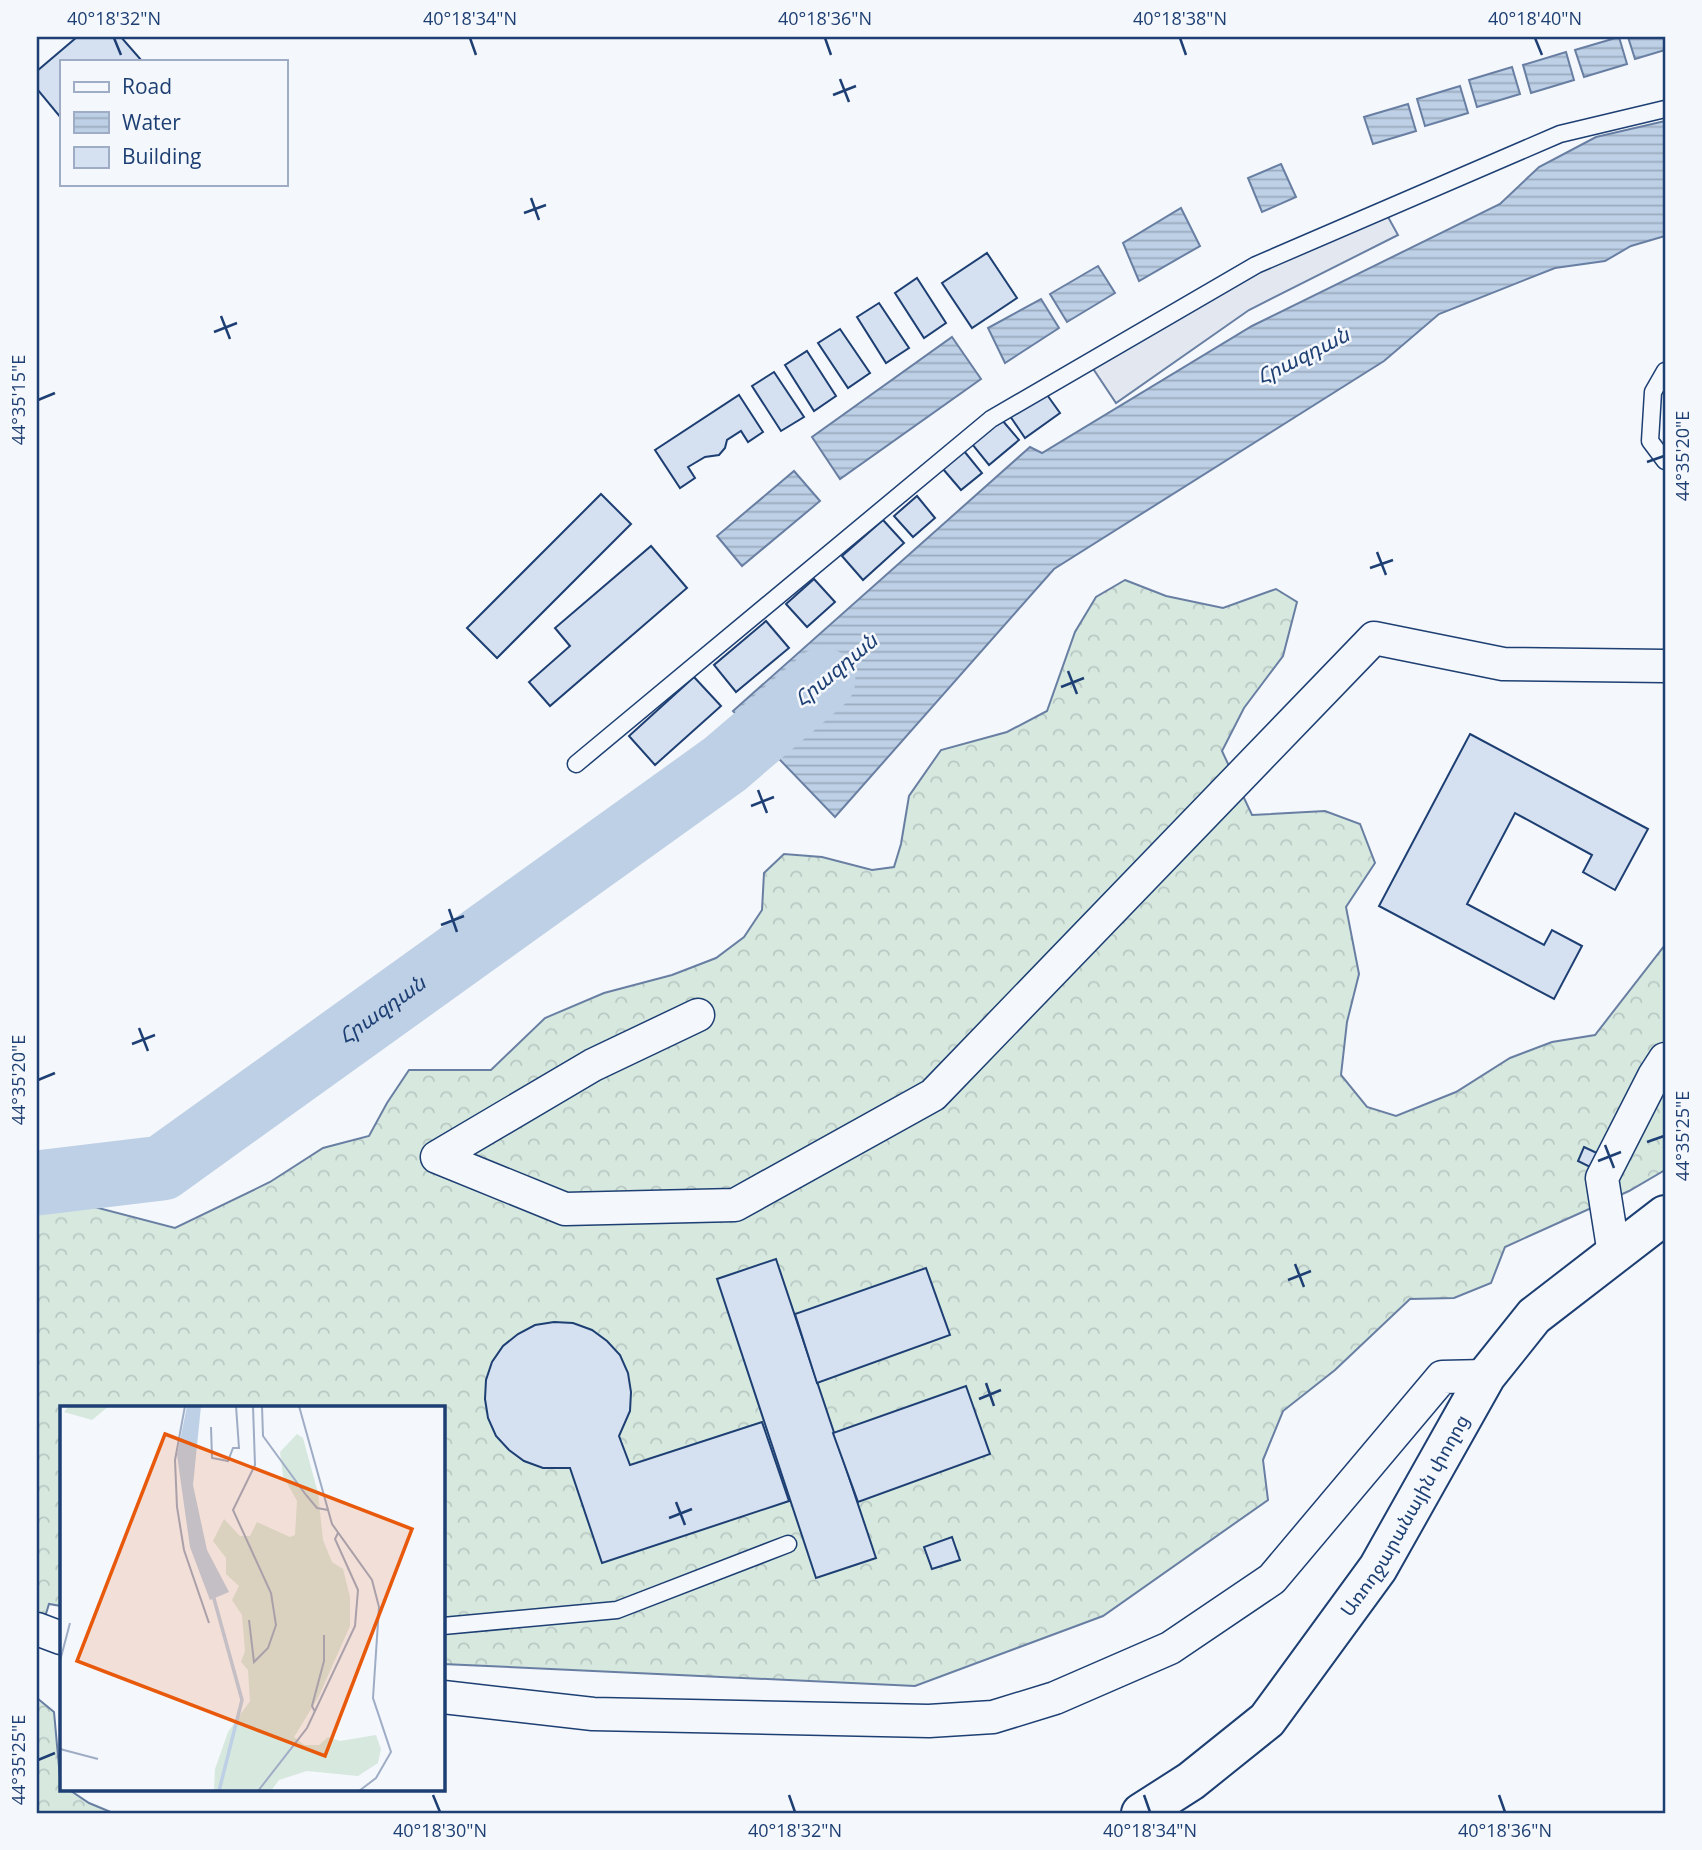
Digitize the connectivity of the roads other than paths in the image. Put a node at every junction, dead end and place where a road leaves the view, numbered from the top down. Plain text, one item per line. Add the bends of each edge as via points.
1 (1665, 109) edge
2 (1665, 371) edge
3 (1665, 461) edge
4 (1665, 666) edge
5 (576, 764) dead end
6 (698, 1016) dead end
7 (1665, 1059) edge
8 (1665, 1215) edge
9 (1614, 1254) junction
10 (1486, 1377) junction
11 (788, 1544) dead end
12 (444, 1626) edge
13 (37, 1629) edge
14 (60, 1638) edge
15 (444, 1697) edge
16 (1141, 1813) edge

1 - 5 lane via 1560,134 1256,265 991,419
2 - 3 lane via 1653,392 1650,441
4 - 6 street via 1503,664 1374,638 933,1095 735,1205 565,1209 438,1157 593,1065
7 - 9 street via 1602,1178
8 - 9 main road, Առողջարանային փողոց
9 - 10 main road, Առողջարանային փողոց via 1534,1317
10 - 15 street via 1442,1377 1272,1579 1170,1648 1055,1698 993,1717 929,1721 593,1714
10 - 16 main road, Առողջարանային փողոց via 1378,1568 1267,1720 1191,1781
11 - 12 lane via 617,1609
13 - 14 street

